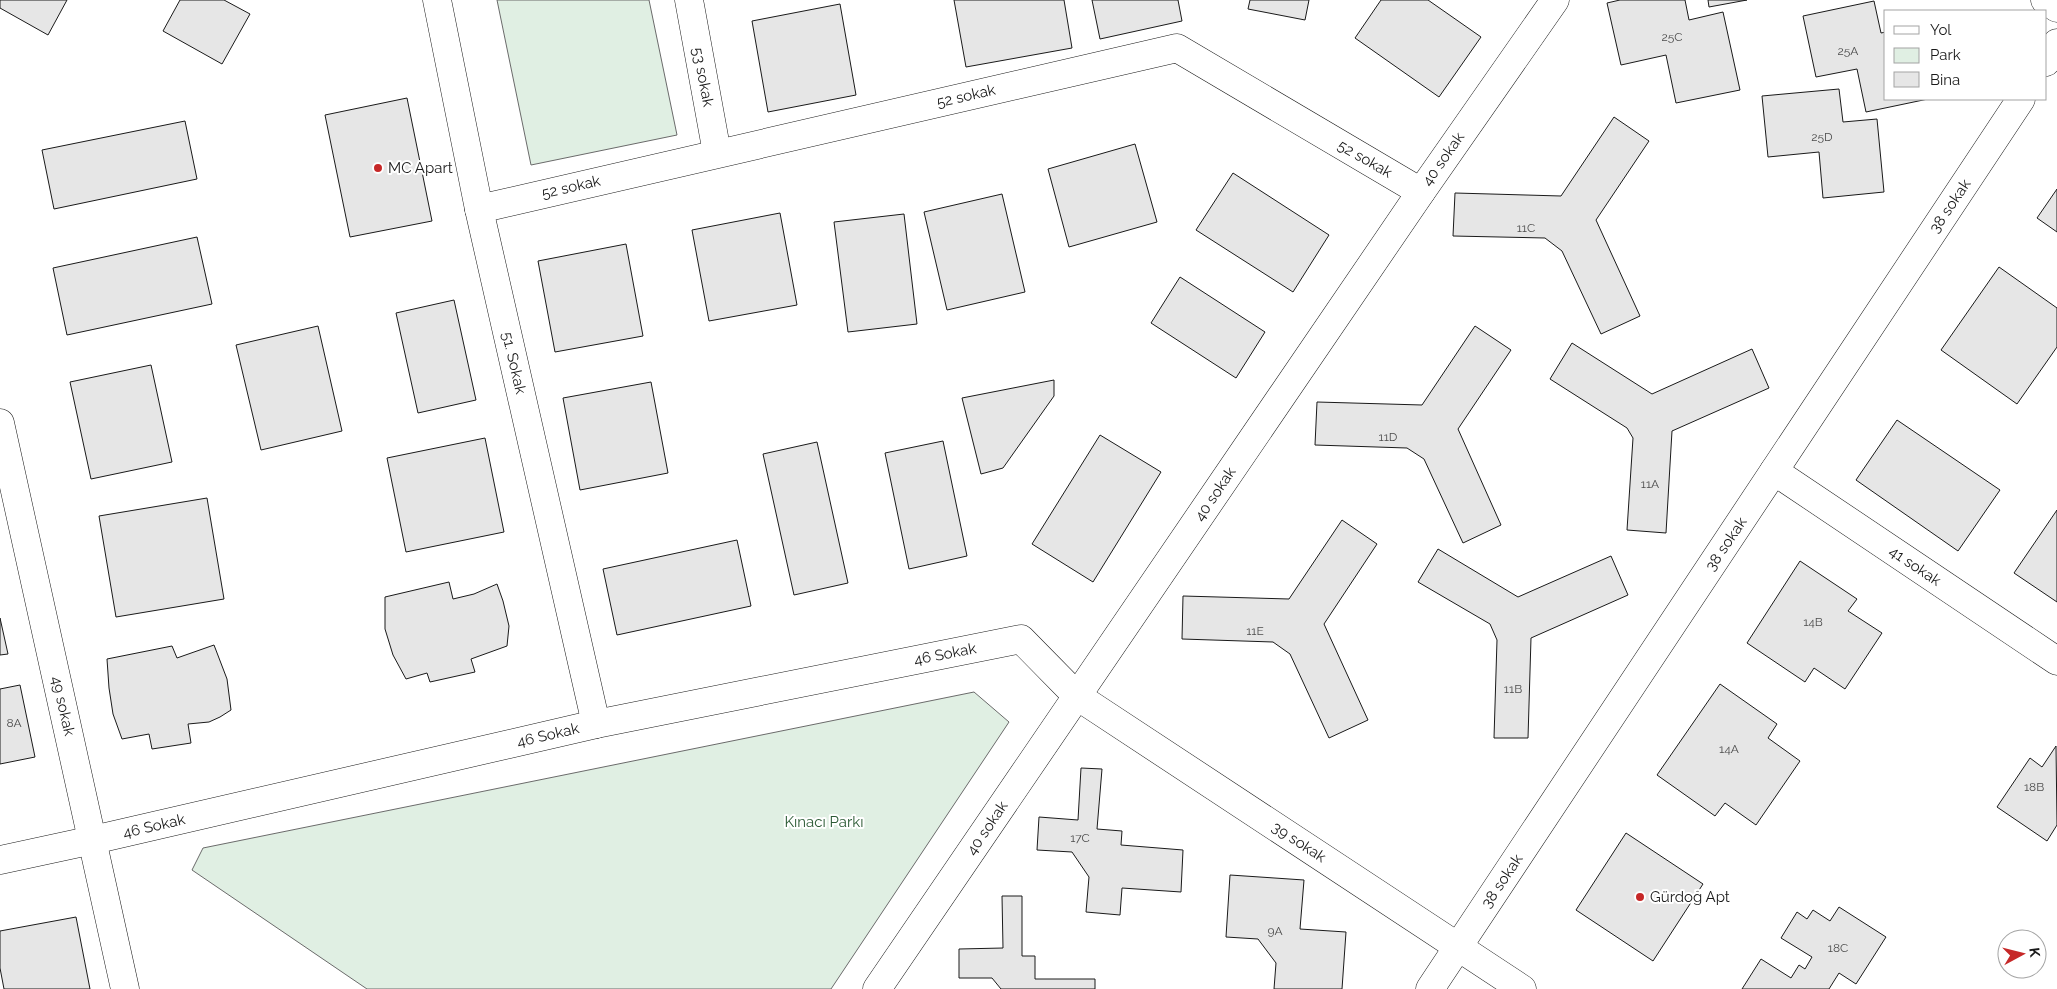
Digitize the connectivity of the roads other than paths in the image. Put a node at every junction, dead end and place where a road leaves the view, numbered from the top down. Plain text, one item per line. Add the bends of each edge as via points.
1 (437, 0) edge
2 (689, 0) edge
3 (1555, 0) edge
4 (2045, 0) edge
5 (2057, 8) edge
6 (2057, 44) edge
7 (2047, 60) edge
8 (2020, 100) edge
9 (717, 153) junction
10 (1421, 192) junction
11 (479, 209) junction
12 (0, 423) edge
13 (1774, 471) junction
14 (2057, 661) edge
15 (1077, 696) junction
16 (596, 724) junction
17 (93, 840) junction
18 (0, 860) edge
19 (1458, 947) junction
20 (125, 989) edge
21 (877, 989) edge
22 (1430, 989) edge
23 (1522, 989) edge

1 - 11 street, 51. Sokak
2 - 9 street, 53 sokak
3 - 10 street, 40 sokak
4 - 5 street
6 - 7 street
8 - 13 street, 38 sokak
9 - 10 street, 52 sokak via 1177,48
9 - 11 street, 52 sokak
10 - 15 street, 40 sokak
11 - 16 street, 51. Sokak
12 - 17 street, 49 sokak
13 - 14 street, 41 sokak
13 - 19 street, 38 sokak
15 - 16 street, 46 Sokak via 1020,639
15 - 19 street, 39 sokak
15 - 21 street, 40 sokak
16 - 17 street, 46 Sokak
17 - 18 street, 46 Sokak
17 - 20 street, 49 sokak
19 - 22 street, 38 sokak
19 - 23 street, 39 sokak

